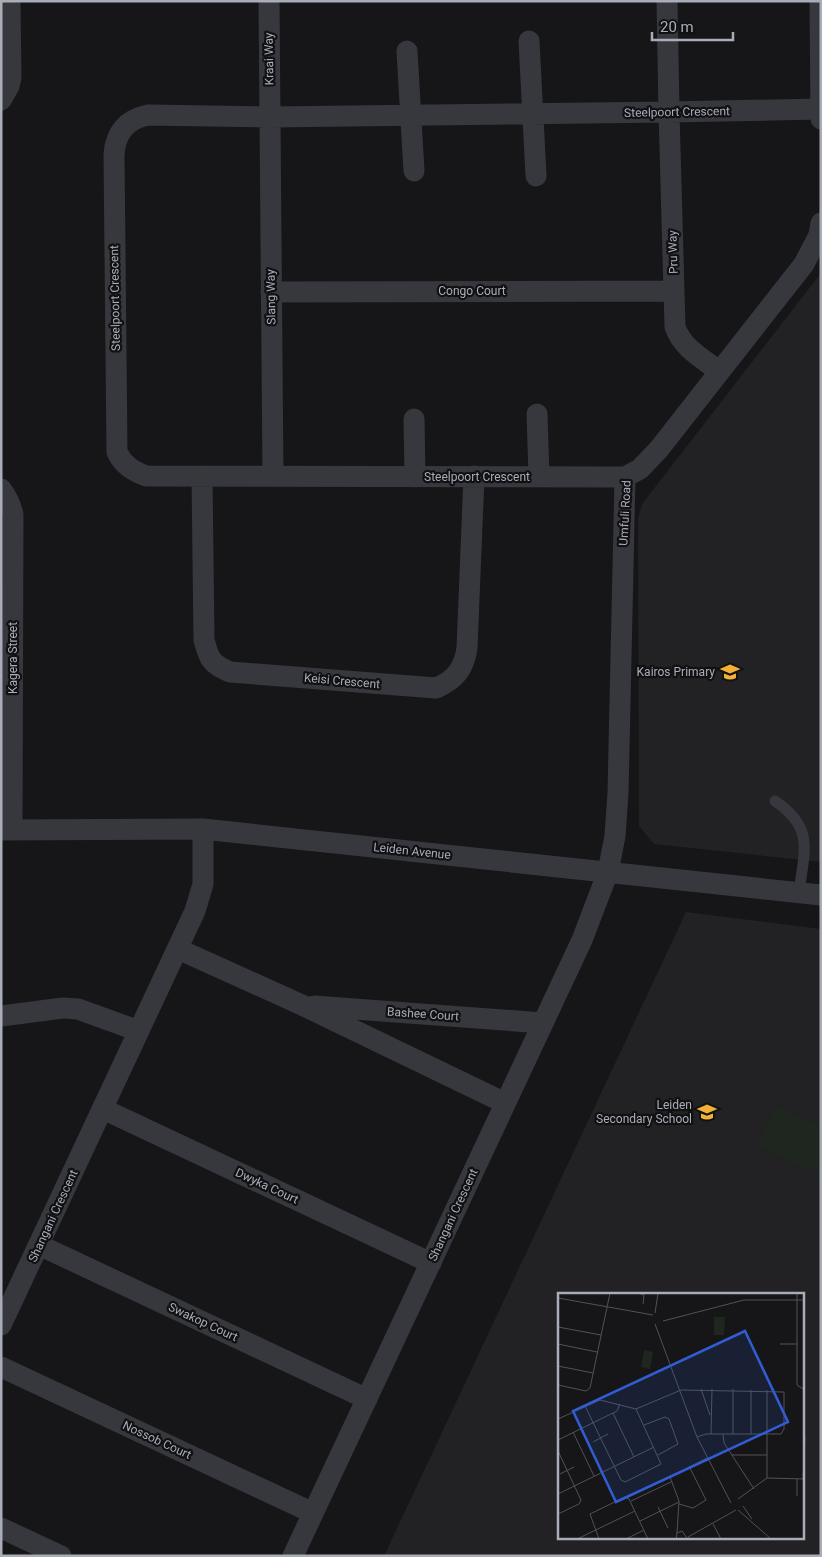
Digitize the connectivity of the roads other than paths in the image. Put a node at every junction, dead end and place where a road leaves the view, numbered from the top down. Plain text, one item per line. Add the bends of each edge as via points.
1 (10, 1) edge
2 (269, 1) edge
3 (667, 1) edge
4 (820, 1) edge
5 (529, 41) dead end
6 (407, 51) dead end
7 (1, 100) edge
8 (821, 109) edge
9 (669, 112) junction
10 (533, 113) junction
11 (410, 115) junction
12 (270, 117) junction
13 (821, 119) edge
14 (414, 171) dead end
15 (536, 176) dead end
16 (821, 223) edge
17 (674, 290) junction
18 (271, 292) junction
19 (720, 371) junction
20 (537, 414) dead end
21 (414, 418) dead end
22 (202, 476) junction
23 (273, 476) junction
24 (474, 476) junction
25 (415, 477) junction
26 (539, 477) junction
27 (625, 477) junction
28 (1, 490) edge
29 (7, 670) edge
30 (775, 801) dead end
31 (202, 829) junction
32 (7, 830) edge
33 (608, 872) junction
34 (800, 892) junction
35 (821, 894) edge
36 (178, 949) junction
37 (302, 1005) junction
38 (1, 1016) edge
39 (543, 1023) junction
40 (139, 1032) junction
41 (505, 1103) junction
42 (103, 1109) junction
43 (39, 1245) junction
44 (431, 1263) junction
45 (1, 1325) edge
46 (1, 1366) edge
47 (367, 1399) junction
48 (313, 1513) junction
49 (1, 1528) edge
50 (61, 1556) edge
51 (293, 1556) edge

1 - 7 street via 11,78
2 - 12 street, Kraai Way
3 - 9 street, Pru Way
4 - 8 street
5 - 10 street
6 - 11 street
8 - 9 street, Steelpoort Crescent
8 - 13 street
9 - 10 street, Steelpoort Crescent
9 - 17 street, Pru Way
10 - 11 street, Steelpoort Crescent
10 - 15 street
11 - 12 street, Steelpoort Crescent
11 - 14 street
12 - 18 street, Slang Way
12 - 22 street, Steelpoort Crescent via 142,116 124,126 114,147 117,452 128,467 146,476
16 - 19 street, Umfuli Road via 804,264
17 - 18 street, Congo Court
17 - 19 street, Pru Way via 678,336 687,347
18 - 23 street, Slang Way
19 - 27 street, Umfuli Road via 659,449 640,469
20 - 26 street, Steelpoort Crescent
21 - 25 street, Steelpoort Crescent
22 - 23 street, Steelpoort Crescent
22 - 24 street, Keisi Crescent via 204,640 217,667 230,672 436,688 448,683 465,662
23 - 25 street, Steelpoort Crescent
24 - 25 street, Steelpoort Crescent
24 - 26 street, Steelpoort Crescent
26 - 27 street, Steelpoort Crescent
27 - 33 street, Umfuli Road via 618,794
28 - 29 street, Kagera Street via 12,506 13,515
29 - 32 street, Kagera Street
30 - 34 lane via 796,818 803,835 805,845
31 - 32 street, Leiden Avenue
31 - 33 street, Leiden Avenue
31 - 36 street, Shangani Crescent via 203,884
33 - 34 street, Leiden Avenue
33 - 39 street, Shangani Crescent via 582,940
34 - 35 street, Leiden Avenue
36 - 37 street, Bashee Court
36 - 40 street, Shangani Crescent
37 - 39 street, Bashee Court
37 - 41 street, Bashee Court
38 - 40 street via 78,1009
39 - 41 street, Shangani Crescent
40 - 42 street, Shangani Crescent
41 - 44 street, Shangani Crescent
42 - 43 street, Shangani Crescent
42 - 44 street, Dwyka Court
43 - 45 street, Shangani Crescent
43 - 47 street, Swakop Court
44 - 47 street, Shangani Crescent
46 - 48 street, Nossob Court
47 - 48 street, Shangani Crescent
48 - 51 street, Shangani Crescent
49 - 50 street

